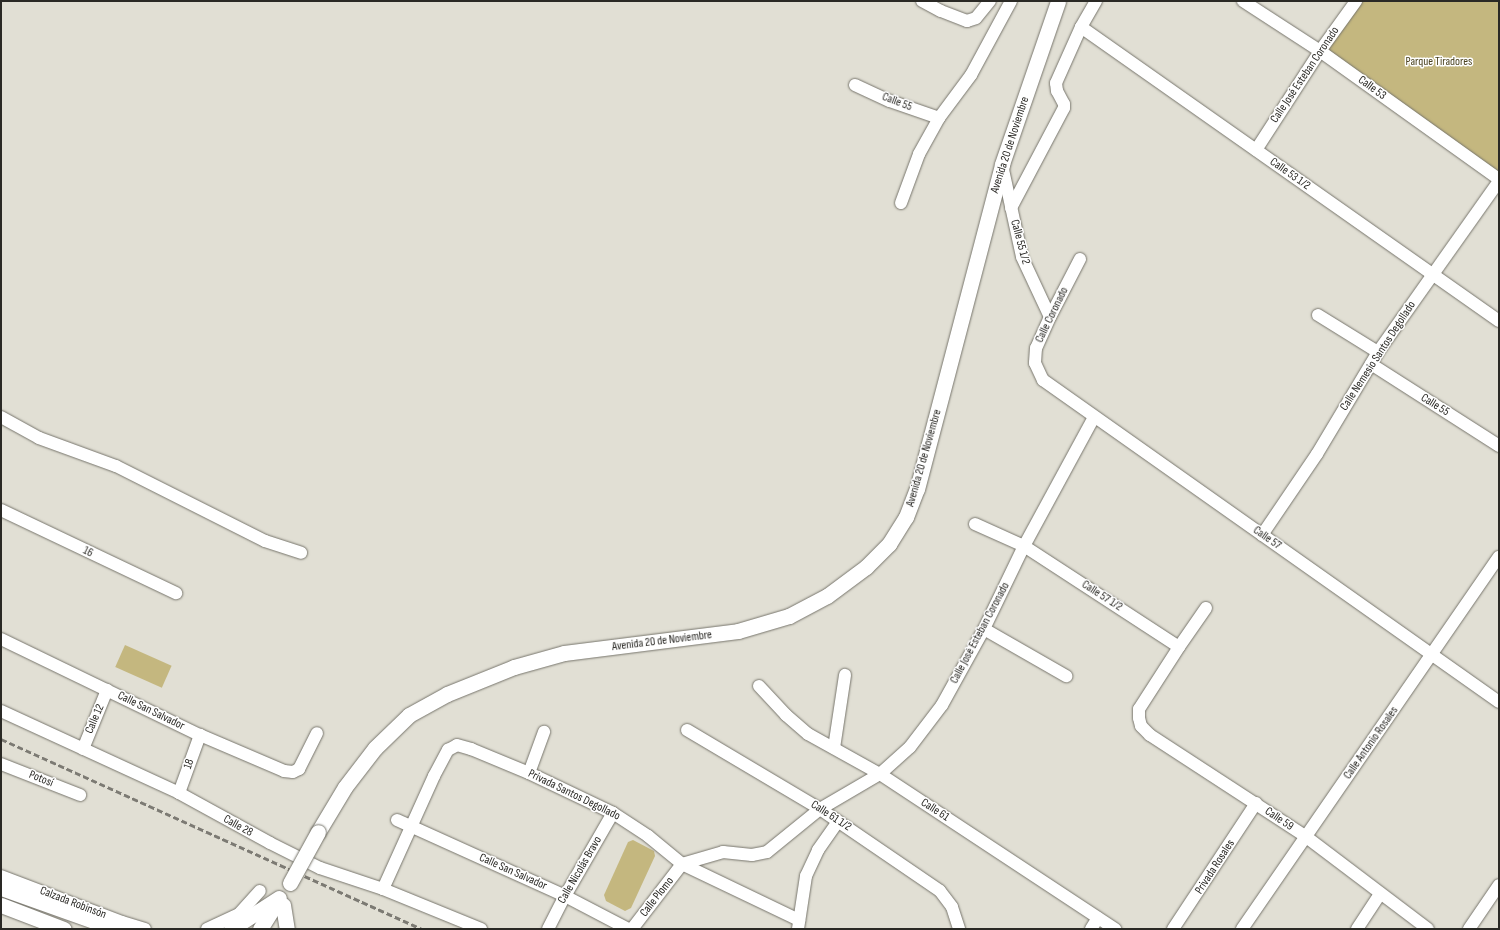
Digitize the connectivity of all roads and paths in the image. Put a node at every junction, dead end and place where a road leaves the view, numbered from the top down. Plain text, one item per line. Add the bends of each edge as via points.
1 (922, 1) edge
2 (990, 1) edge
3 (1011, 1) edge
4 (1058, 1) edge
5 (1096, 1) edge
6 (1243, 1) edge
7 (1356, 1) edge
8 (1081, 27) junction
9 (1320, 51) junction
10 (855, 85) dead end
11 (939, 118) junction
12 (1256, 150) junction
13 (1002, 164) junction
14 (1499, 180) edge
15 (901, 203) dead end
16 (1011, 208) junction
17 (1080, 260) dead end
18 (1432, 273) junction
19 (1318, 315) dead end
20 (1050, 317) junction
21 (1499, 321) edge
22 (1378, 352) junction
23 (1371, 364) junction
24 (1037, 372) joint
25 (1, 417) edge
26 (1094, 417) junction
27 (1499, 446) edge
28 (1, 510) edge
29 (975, 524) dead end
30 (1262, 535) junction
31 (1024, 546) junction
32 (301, 553) dead end
33 (1499, 557) edge
34 (176, 593) dead end
35 (1206, 608) dead end
36 (984, 629) junction
37 (1, 639) edge
38 (1179, 647) junction
39 (1433, 655) junction
40 (845, 675) dead end
41 (1066, 676) dead end
42 (759, 686) dead end
43 (107, 690) junction
44 (1499, 702) edge
45 (1, 711) edge
46 (687, 730) dead end
47 (317, 732) dead end
48 (544, 732) dead end
49 (200, 735) junction
50 (83, 748) junction
51 (834, 748) junction
52 (1, 764) edge
53 (529, 773) junction
54 (880, 774) junction
55 (179, 793) junction
56 (80, 795) dead end
57 (1256, 803) junction
58 (820, 809) junction
59 (613, 813) junction
60 (397, 820) dead end
61 (838, 821) junction
62 (411, 826) junction
63 (1305, 836) junction
64 (682, 864) junction
65 (1, 876) edge
66 (1499, 885) edge
67 (1, 888) edge
68 (383, 890) junction
69 (260, 891) dead end
70 (285, 894) junction
71 (1380, 894) junction
72 (565, 896) junction
73 (1, 905) edge
74 (645, 912) junction
75 (1098, 918) junction
76 (798, 925) edge
77 (958, 925) edge
78 (64, 929) edge
79 (116, 929) edge
80 (145, 929) edge
81 (207, 929) edge
82 (231, 929) edge
83 (260, 929) edge
84 (271, 929) edge
85 (287, 929) edge
86 (481, 929) edge
87 (548, 929) edge
88 (628, 929) edge
89 (632, 929) edge
90 (644, 929) edge
91 (1091, 929) edge
92 (1115, 929) edge
93 (1173, 929) edge
94 (1242, 929) edge
95 (1357, 929) edge
96 (1428, 929) edge
97 (1469, 929) edge

1 - 2 street via 967,21 976,18
3 - 11 street via 971,75
4 - 13 main road, Avenida 20 de Noviembre
5 - 8 street
6 - 9 street, Calle 53
7 - 9 street, Calle José Esteban Coronado
8 - 12 street, Calle 53 1/2
8 - 16 street via 1056,83 1064,108
9 - 12 street, Calle José Esteban Coronado
9 - 14 street, Calle 53
10 - 11 street, Calle 55 via 890,101
11 - 15 street via 919,154
12 - 18 street, Calle 53 1/2
13 - 16 street, Calle 55 1/2
13 - 70 main road, Avenida 20 de Noviembre, bridge via 917,489 906,517 892,539 866,567 827,596 789,616 738,631 564,653 514,667 447,694 409,715 375,748 345,787
14 - 18 street, Calle Nemesio Santos Degollado
16 - 20 street, Calle 55 1/2 via 1022,257
17 - 20 street, Calle Coronado
18 - 21 street, Calle 53 1/2
18 - 22 street, Calle Nemesio Santos Degollado
19 - 22 street
20 - 24 street, Calle Coronado via 1034,356
22 - 23 street, Calle Nemesio Santos Degollado
23 - 27 street, Calle 55
23 - 30 street, Calle Nemesio Santos Degollado via 1317,454
24 - 26 street, Calle 57 via 1047,385
25 - 32 street via 39,438 116,466 265,541
26 - 30 street, Calle 57
26 - 31 street, Calle José Esteban Coronado
28 - 34 street, 16
29 - 31 street, Calle 57 1/2
30 - 39 street, Calle 57
31 - 36 street, Calle José Esteban Coronado
31 - 38 street, Calle 57 1/2
33 - 39 street, Calle Antonio Rosales
35 - 38 street
36 - 41 street
36 - 54 street, Calle José Esteban Coronado via 942,705 910,747
37 - 43 street, Calle San Salvador
38 - 57 street, Calle 59 via 1139,709 1142,726 1150,735
39 - 44 street, Calle 57
39 - 63 street, Calle Antonio Rosales
40 - 51 street
42 - 51 street, Calle 61 via 797,725
43 - 49 street, Calle San Salvador
43 - 50 street, Calle 12
45 - 50 street, Calle 28
46 - 58 street, Calle 61 1/2
47 - 49 street, Calle San Salvador via 302,766 297,771 284,771
48 - 53 street
49 - 55 street, 18
50 - 55 street, Calle 28
51 - 54 street, Calle 61
52 - 56 street, Potosí
53 - 59 street, Privada Santos Degollado
53 - 62 street, Privada Santos Degollado via 461,746 454,746 448,750
54 - 58 street, Calle José Esteban Coronado
54 - 75 street, Calle 61
55 - 68 street, Calle 28 via 320,868
57 - 63 street, Calle 59
57 - 93 street, Privada Rosales
58 - 61 street, Calle 61 1/2
58 - 64 street, Calle José Esteban Coronado via 778,844 760,855 724,852
59 - 64 street, Privada Santos Degollado via 648,836
59 - 72 street, Calle Nicolás Bravo
60 - 62 street, Calle San Salvador
61 - 76 street via 818,850 806,876
61 - 77 street, Calle 61 1/2 via 940,891 952,907
62 - 68 street
62 - 72 street, Calle San Salvador
63 - 71 street, Calle 59
63 - 94 street, Calle Antonio Rosales
64 - 74 street, Calle Plomo
64 - 76 street, Privada Santos Degollado
65 - 80 street, Calzada Robinsón
66 - 97 street
67 - 79 main road
68 - 86 street, Calle 28
69 - 81 street via 239,914
70 - 82 main road
70 - 83 main road
70 - 84 main road
70 - 85 main road
71 - 95 street
71 - 96 street, Calle 59
72 - 87 street, Calle Nicolás Bravo
72 - 88 street, Calle San Salvador
73 - 78 main road
74 - 89 street, Calle Plomo
74 - 90 street
75 - 91 street
75 - 92 street, Calle 61

